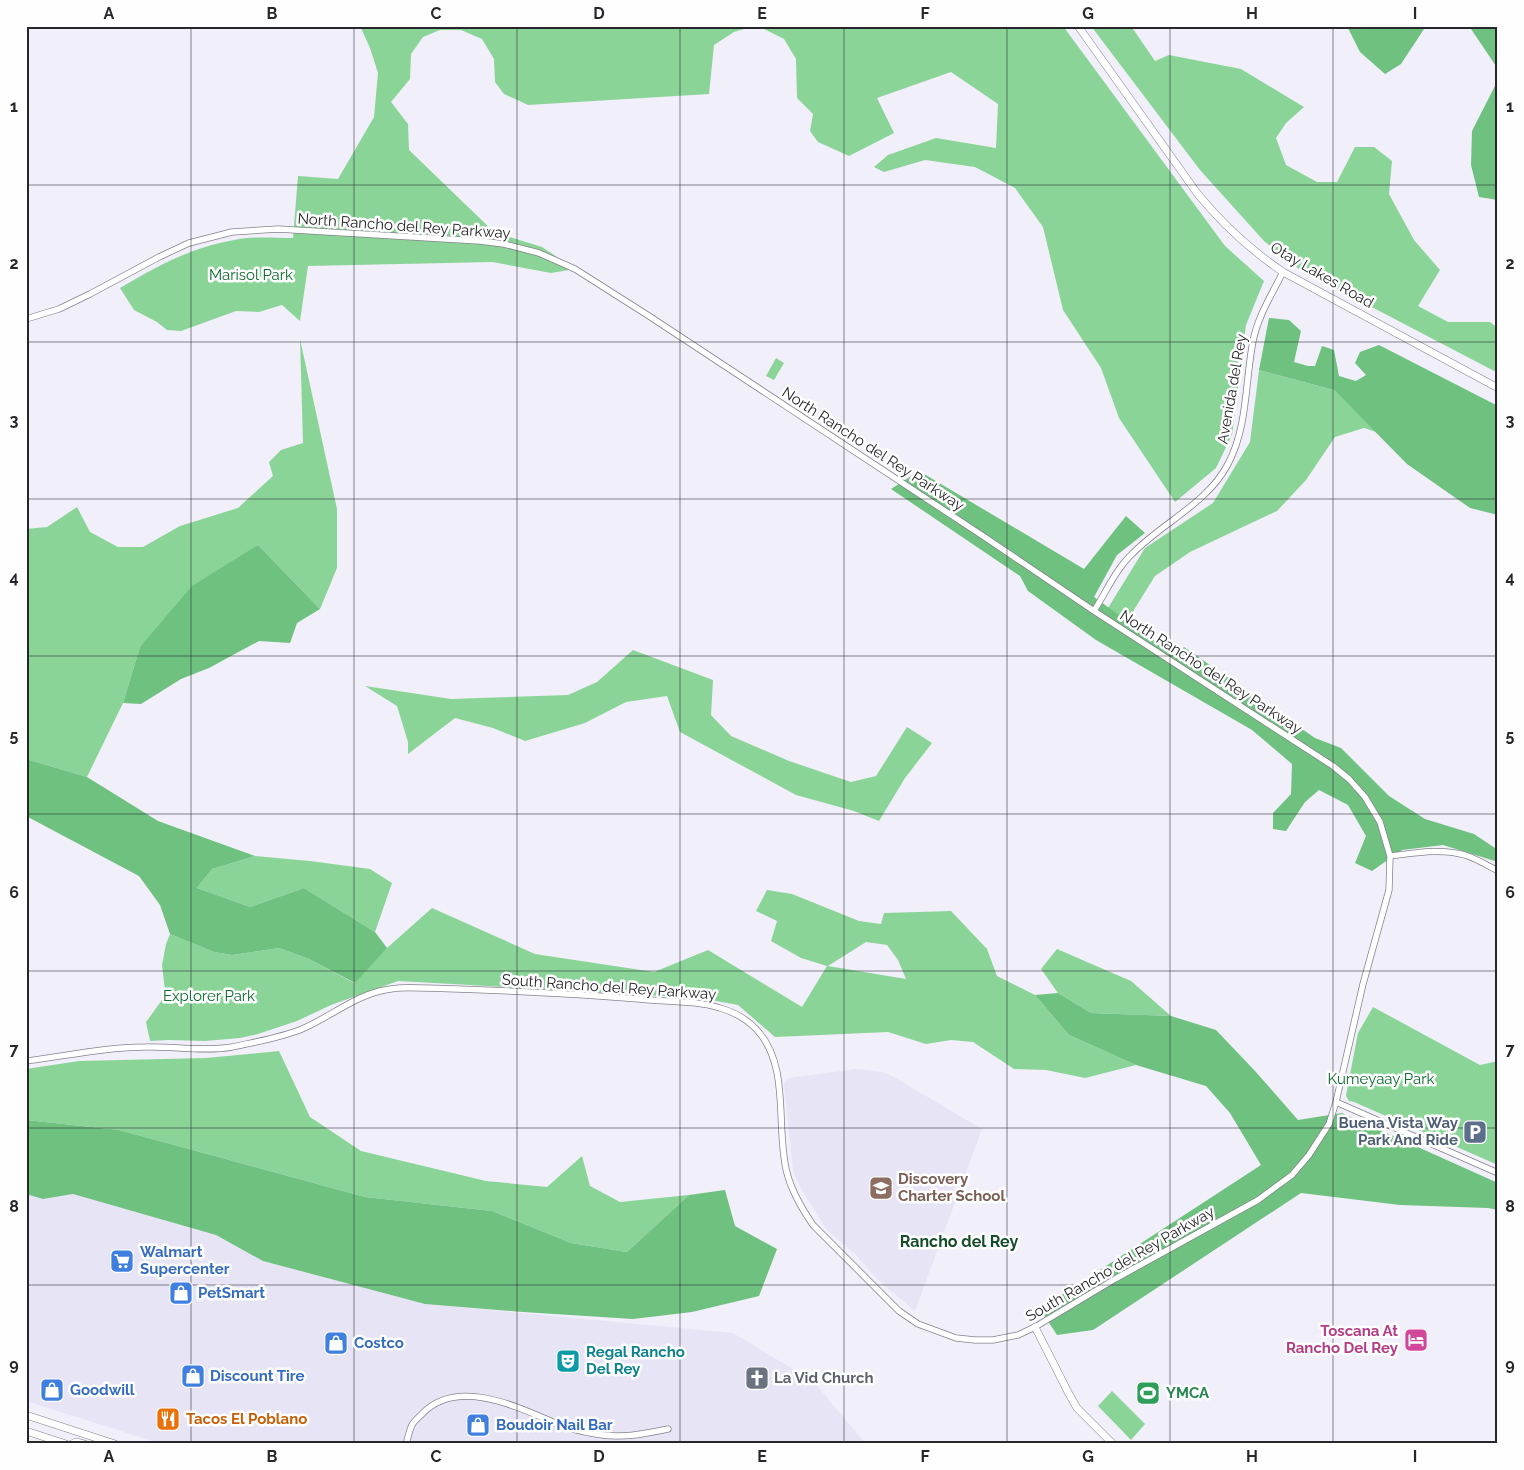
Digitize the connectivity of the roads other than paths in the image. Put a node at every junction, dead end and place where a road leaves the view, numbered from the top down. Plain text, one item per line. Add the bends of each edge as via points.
1 (1078, 26) edge
2 (1283, 272) junction
3 (26, 319) edge
4 (1498, 388) edge
5 (1094, 611) junction
6 (1390, 856) junction
7 (1498, 871) edge
8 (26, 1061) edge
9 (1336, 1102) junction
10 (1498, 1172) edge
11 (1035, 1327) junction
12 (26, 1415) edge
13 (668, 1429) dead end
14 (26, 1431) edge
15 (104, 1442) edge
16 (66, 1444) edge
17 (72, 1444) edge
18 (84, 1444) edge
19 (115, 1444) edge
20 (406, 1444) edge
21 (1113, 1444) edge

1 - 2 main road, Otay Lakes Road via 1218,218
2 - 4 main road, Otay Lakes Road
2 - 5 street, Avenida del Rey via 1256,330 1241,428 1228,465 1200,499 1130,555
3 - 5 street, North Rancho del Rey Parkway via 59,309 189,243 232,232 278,229 332,232 492,242 527,249 574,269 640,310
5 - 6 street, North Rancho del Rey Parkway via 1349,779 1380,822
6 - 7 street via 1450,852 1471,857
6 - 9 street, North Rancho del Rey Parkway via 1389,890
8 - 11 street, South Rancho del Rey Parkway via 123,1048 229,1048 303,1028 378,992 395,989 547,993 722,1008 748,1022 770,1049 778,1074 787,1172 802,1209 827,1240 899,1311 918,1324 956,1338 975,1340 993,1340
9 - 10 street
9 - 11 street, South Rancho del Rey Parkway via 1329,1124 1309,1155 1280,1184 1258,1200
11 - 21 main road via 1078,1408
12 - 15 main road
13 - 20 street via 636,1436 597,1435 557,1424 500,1401 460,1397 447,1399 426,1410 412,1425
14 - 16 main road
15 - 19 main road
17 - 18 main road

